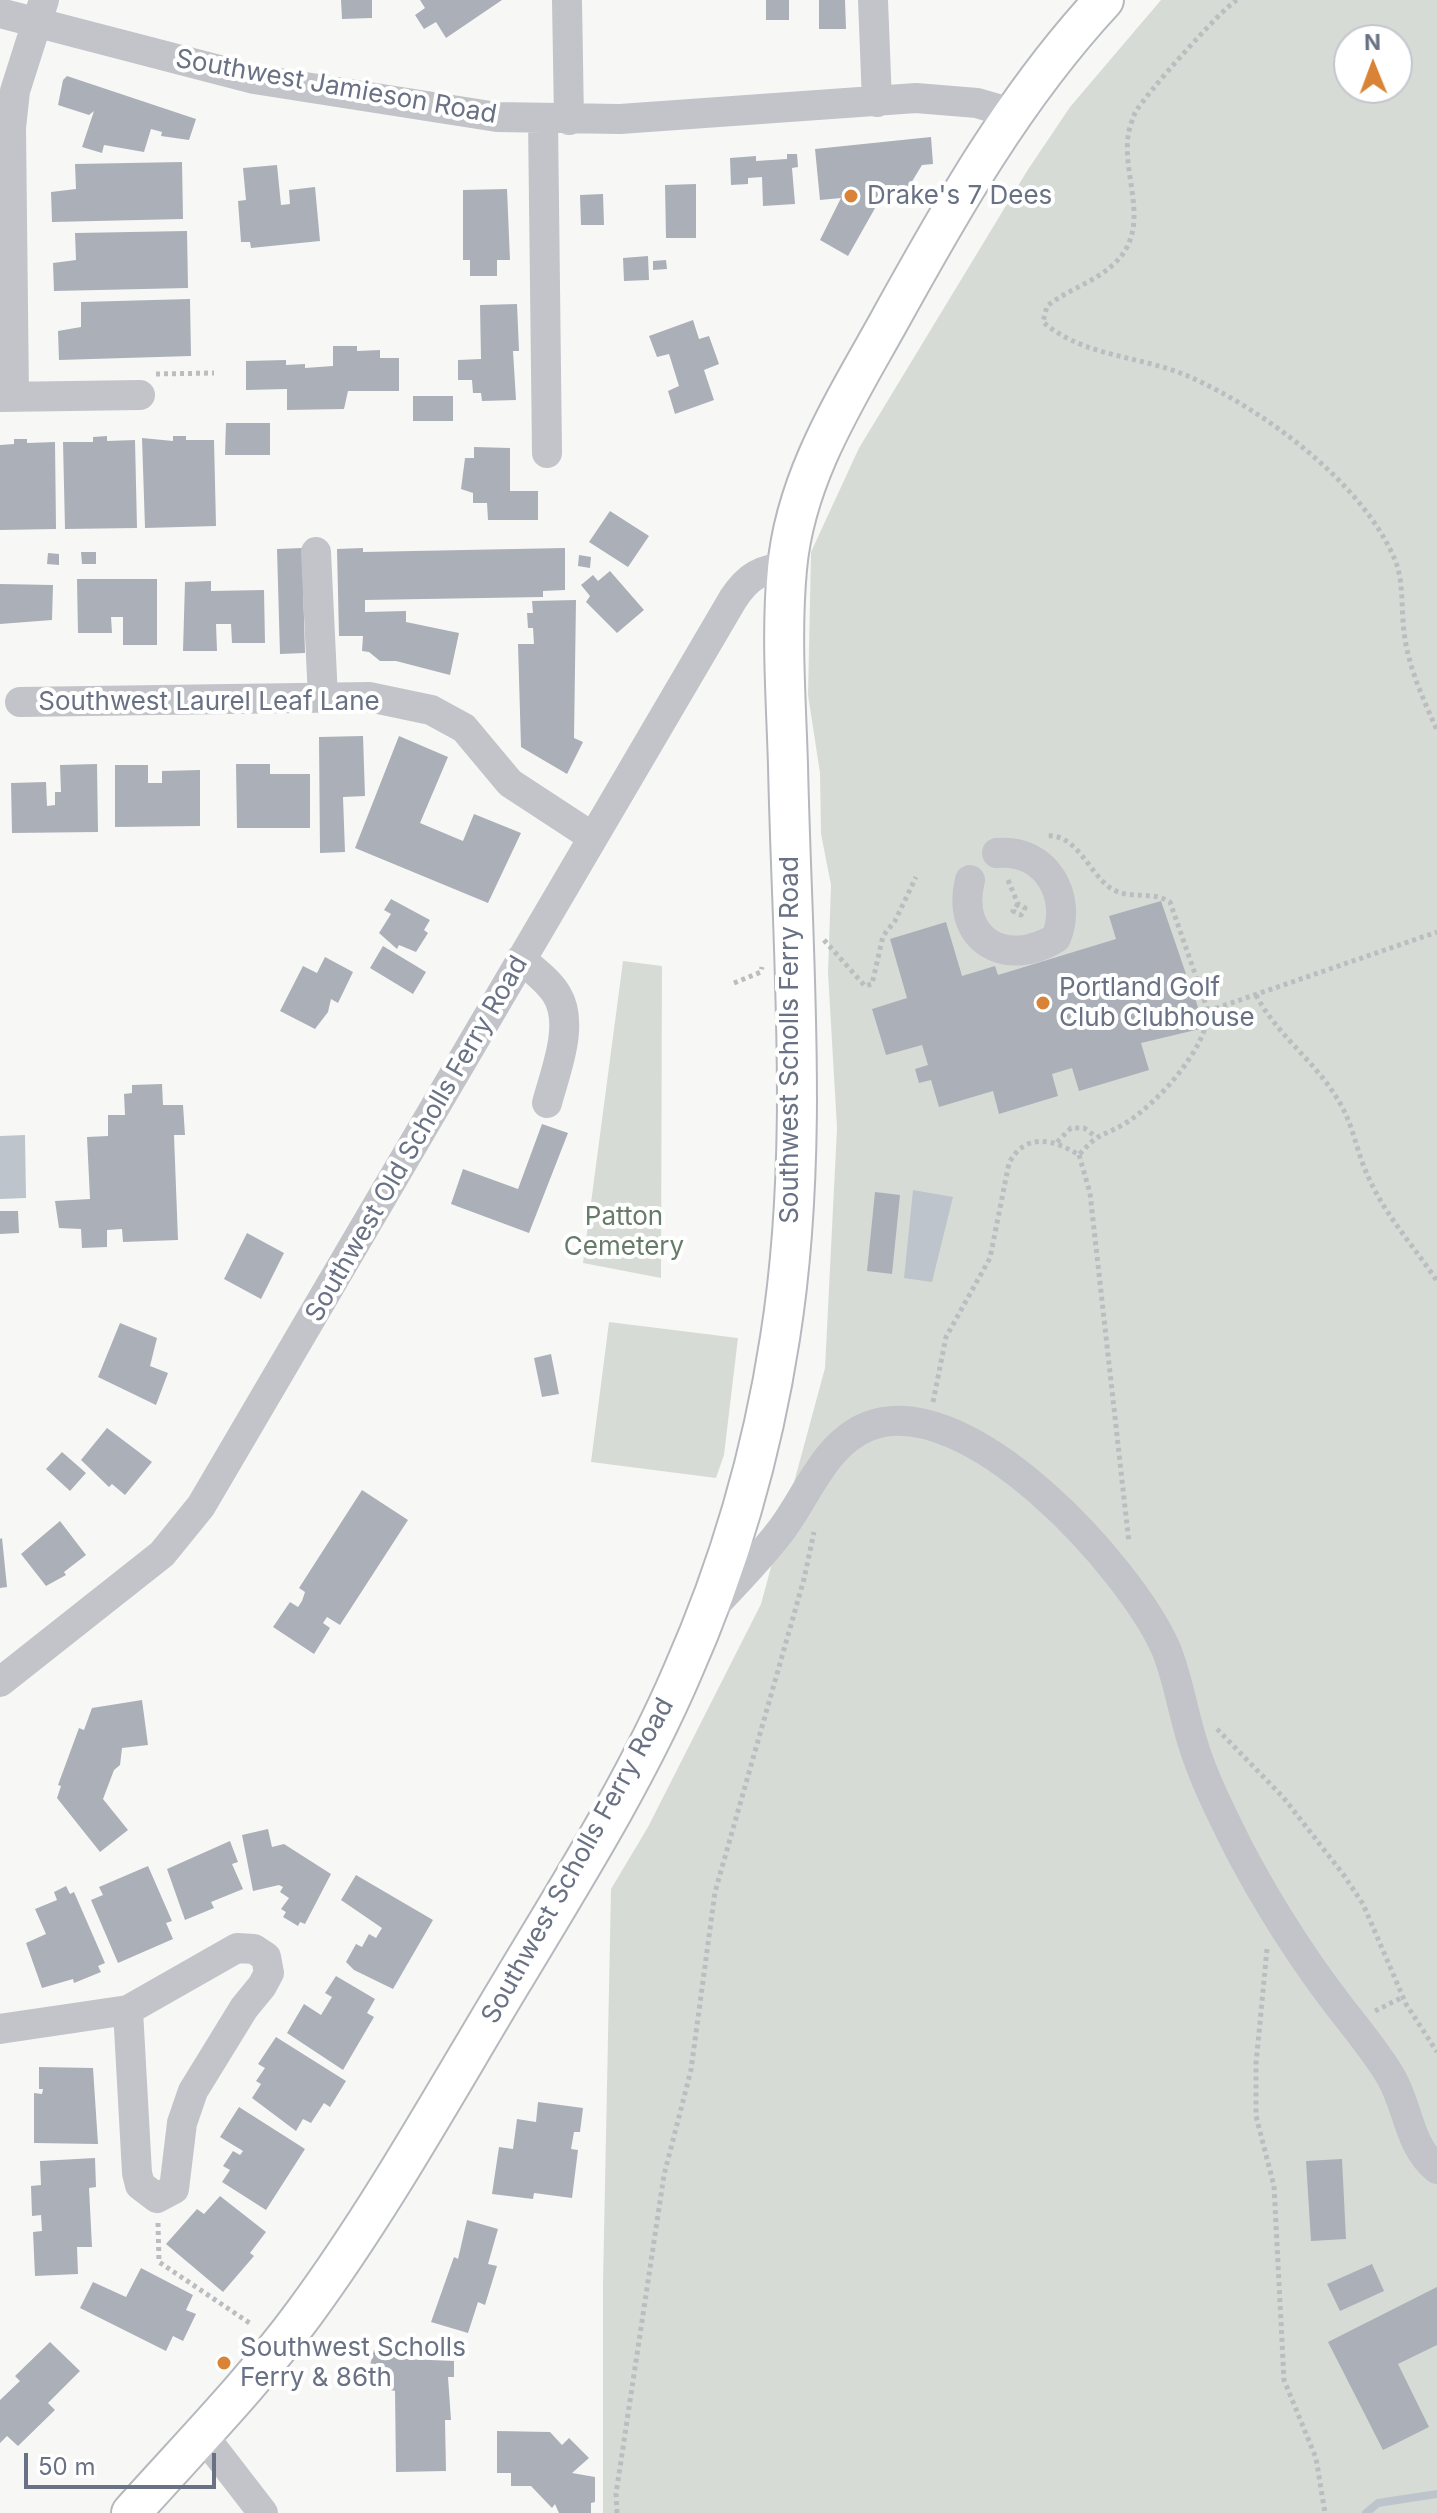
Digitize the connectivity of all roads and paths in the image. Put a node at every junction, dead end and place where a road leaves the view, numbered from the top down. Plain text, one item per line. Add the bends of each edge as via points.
1 (567, 0) edge
2 (873, 0) edge
3 (1104, 0) edge
4 (1237, 0) edge
5 (41, 11) edge
6 (0, 13) edge
7 (877, 102) junction
8 (1011, 113) junction
9 (556, 120) junction
10 (6, 158) edge
11 (214, 373) dead end
12 (147, 384) joint
13 (7, 397) edge
14 (547, 453) dead end
15 (316, 552) dead end
16 (787, 567) junction
17 (323, 698) junction
18 (20, 702) dead end
19 (1437, 730) edge
20 (591, 836) junction
21 (1011, 853) junction
22 (916, 877) dead end
23 (970, 880) dead end
24 (1018, 904) dead end
25 (1437, 932) edge
26 (818, 933) dead end
27 (521, 959) junction
28 (761, 972) dead end
29 (734, 983) dead end
30 (1256, 995) junction
31 (1208, 1011) junction
32 (547, 1103) dead end
33 (1095, 1136) junction
34 (1057, 1142) junction
35 (1079, 1155) junction
36 (1437, 1281) edge
37 (928, 1423) junction
38 (817, 1517) dead end
39 (1134, 1591) junction
40 (707, 1615) junction
41 (0, 1682) edge
42 (1180, 1697) junction
43 (1267, 1946) dead end
44 (128, 2010) junction
45 (0, 2029) edge
46 (1437, 2052) edge
47 (1437, 2169) edge
48 (157, 2198) junction
49 (251, 2324) dead end
50 (202, 2434) junction
51 (131, 2513) edge
52 (263, 2513) edge
53 (617, 2513) edge
54 (1325, 2513) edge

1 - 9 street
2 - 7 street
3 - 8 main road, Southwest Scholls Ferry Road
4 - 19 path via 1214,19 1136,111 1127,151 1133,234 1123,254 1105,272 1047,306 1043,322 1064,338 1104,354 1188,376 1247,409 1361,502 1396,562 1410,658
5 - 6 street, Southwest Jamieson Road
5 - 9 street, Southwest Jamieson Road via 177,61 254,79 442,110
5 - 10 street via 15,91
7 - 8 street, Southwest Jamieson Road via 948,99
7 - 9 street, Southwest Jamieson Road
8 - 16 main road, Southwest Scholls Ferry Road via 958,197 838,414 803,495
9 - 14 street
10 - 13 street
11 - 12 path
12 - 13 street
15 - 17 street
16 - 20 street, Southwest Old Scholls Ferry Road via 765,569 742,584
16 - 40 main road, Southwest Scholls Ferry Road via 794,1189 781,1338 744,1509
17 - 18 street, Southwest Laurel Leaf Lane
17 - 20 street, Southwest Laurel Leaf Lane via 369,697 431,710 464,728 510,783
20 - 27 street, Southwest Old Scholls Ferry Road
21 - 23 street via 1052,877 1062,897 1063,921 1056,938 1044,946 1010,951 979,936 968,912
21 - 24 path
21 - 31 path via 1037,837 1055,835 1067,840 1109,887 1125,895 1159,895 1170,902
22 - 26 path via 883,936 872,984 865,986
25 - 30 path
27 - 32 street via 557,995 562,1009 563,1035
27 - 41 street, Southwest Old Scholls Ferry Road via 201,1506 162,1554
28 - 29 path
30 - 31 path
30 - 36 path via 1269,1021 1326,1081 1343,1107 1386,1211
31 - 33 path via 1208,1027 1168,1087 1123,1125
33 - 34 path via 1084,1128 1071,1128
33 - 35 path
34 - 35 path
34 - 37 path via 1032,1141 1009,1163 990,1258 946,1337
35 - 39 path via 1090,1193
37 - 39 street via 980,1445 1029,1484
37 - 40 street via 904,1419 868,1426 841,1446 826,1460 781,1532
38 - 53 path via 715,1892 691,2070 664,2175
39 - 42 street via 1166,1650
40 - 50 main road, Southwest Scholls Ferry Road via 640,1760 464,2062 311,2304
42 - 46 path via 1283,1797 1343,1874 1363,1904 1406,2004
42 - 47 street via 1194,1748 1241,1852 1335,2001 1382,2063 1422,2157
43 - 54 path via 1256,2116 1274,2186 1284,2380 1316,2458
44 - 45 street
44 - 48 street via 137,2173 140,2185
44 - 48 street via 237,1948 254,1949 266,1957 269,1973 262,1986 193,2091 179,2137 174,2189
48 - 49 path via 159,2262
50 - 51 main road, Southwest Scholls Ferry Road
50 - 52 street

